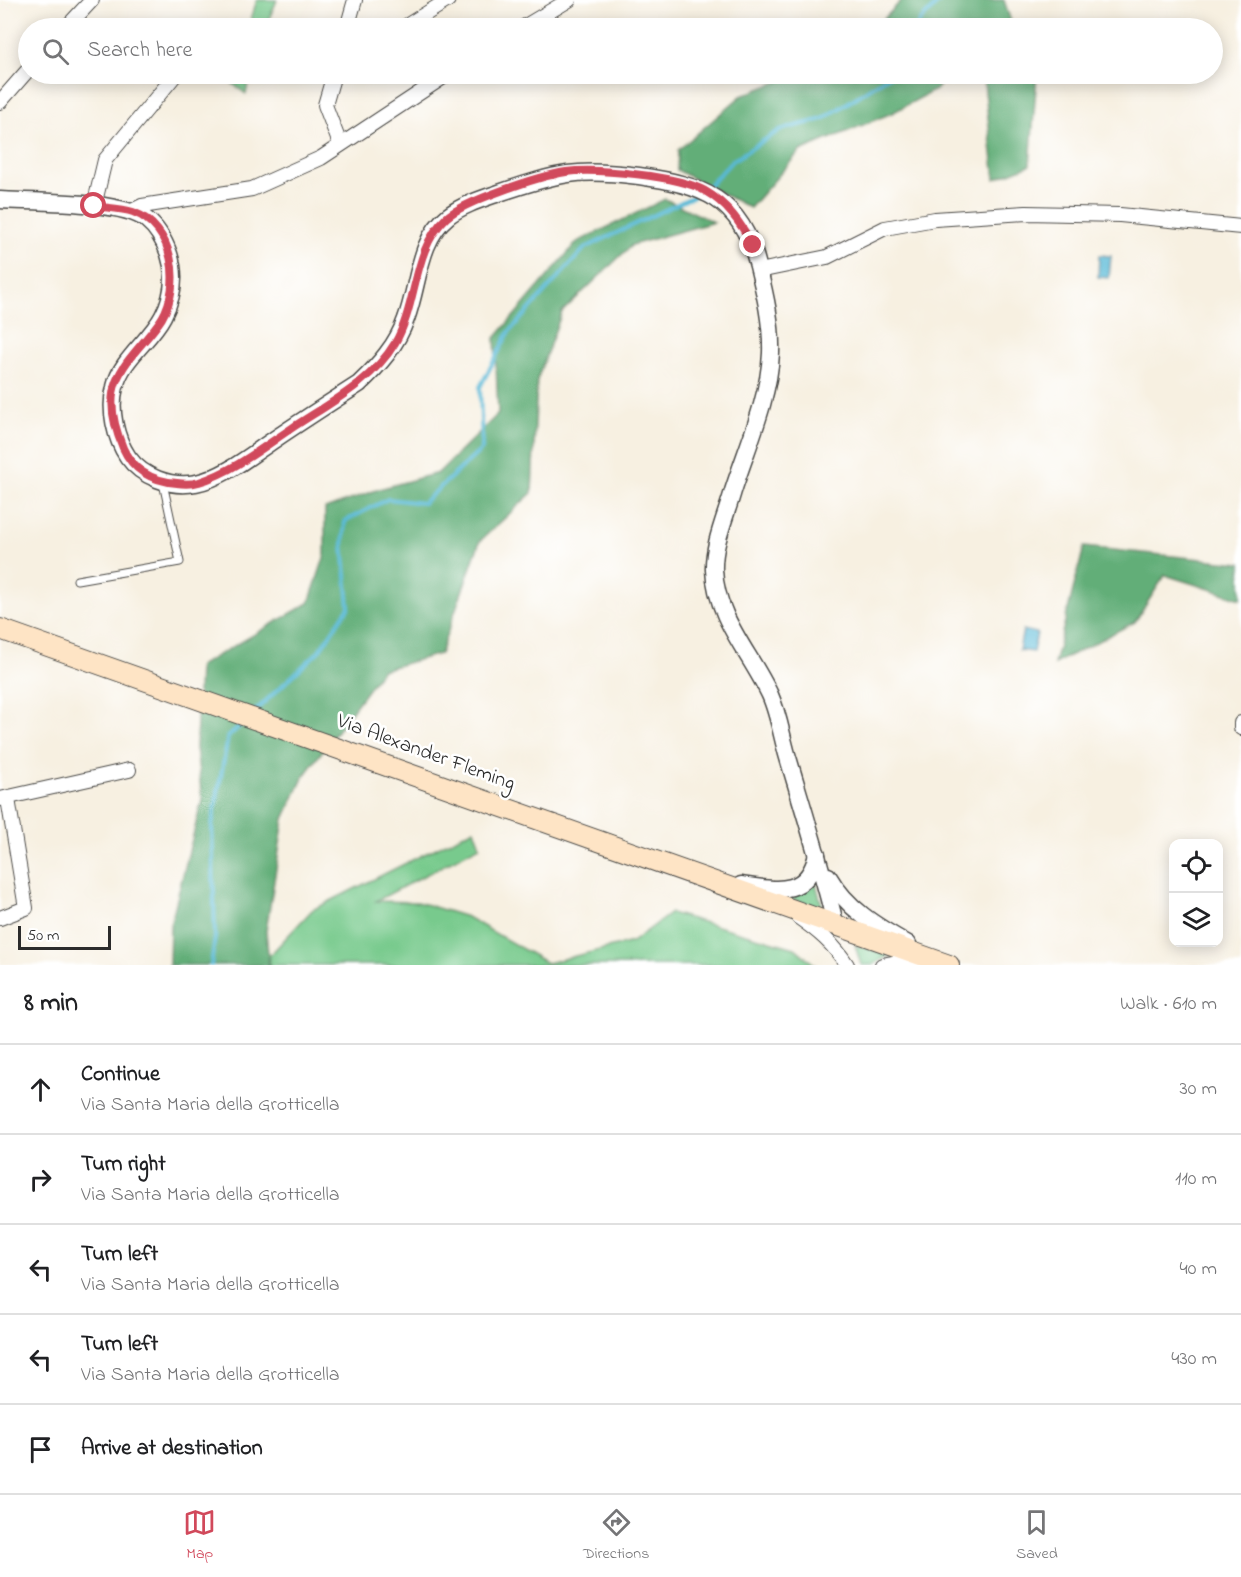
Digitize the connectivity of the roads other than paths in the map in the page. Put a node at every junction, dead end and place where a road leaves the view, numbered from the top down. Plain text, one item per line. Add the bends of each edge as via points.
1 (92, 0) edge
2 (355, 0) edge
3 (448, 0) edge
4 (569, 0) edge
5 (75, 18) edge
6 (350, 18) edge
7 (419, 18) edge
8 (539, 18) edge
9 (18, 81) edge
10 (168, 84) edge
11 (331, 84) edge
12 (433, 84) edge
13 (0, 102) edge
14 (340, 144) junction
15 (0, 200) edge
16 (94, 206) junction
17 (132, 211) junction
18 (1241, 227) edge
19 (759, 271) junction
20 (163, 481) junction
21 (76, 580) dead end
22 (0, 629) edge
23 (1241, 723) edge
24 (1241, 728) edge
25 (129, 770) dead end
26 (4, 799) edge
27 (817, 854) junction
28 (714, 881) junction
29 (784, 907) junction
30 (0, 918) edge
31 (835, 923) junction
32 (939, 963) edge
33 (849, 965) edge
34 (882, 965) edge

1 - 5 street
2 - 6 street
3 - 7 street
4 - 8 street
9 - 13 street
10 - 16 street via 105,160
11 - 14 street via 325,105
12 - 14 street
14 - 17 street via 321,158 252,189 142,206
15 - 16 street
16 - 17 street
17 - 20 street via 148,220 158,233 172,263 174,280 163,317 115,384 113,414 124,452 134,466
18 - 19 street via 1120,214 1026,213 934,219 885,228 827,257
19 - 20 street via 753,245 737,217 694,186 587,171 541,178 483,198 448,216 435,230 425,249 395,344 359,384 234,467 195,483
19 - 27 street via 766,296 771,353 759,410 718,541 714,568 724,611 771,697
20 - 21 lane via 180,562
22 - 28 main road, Via Alexander Fleming
23 - 24 street
25 - 26 street
26 - 30 street via 26,908
27 - 28 street via 804,880 784,890
27 - 31 street
27 - 32 street via 838,893 855,910
28 - 29 main road, Via Alexander Fleming
29 - 31 main road, Via Alexander Fleming
29 - 33 street via 824,935
31 - 32 main road, Via Alexander Fleming
31 - 33 street
32 - 34 street

